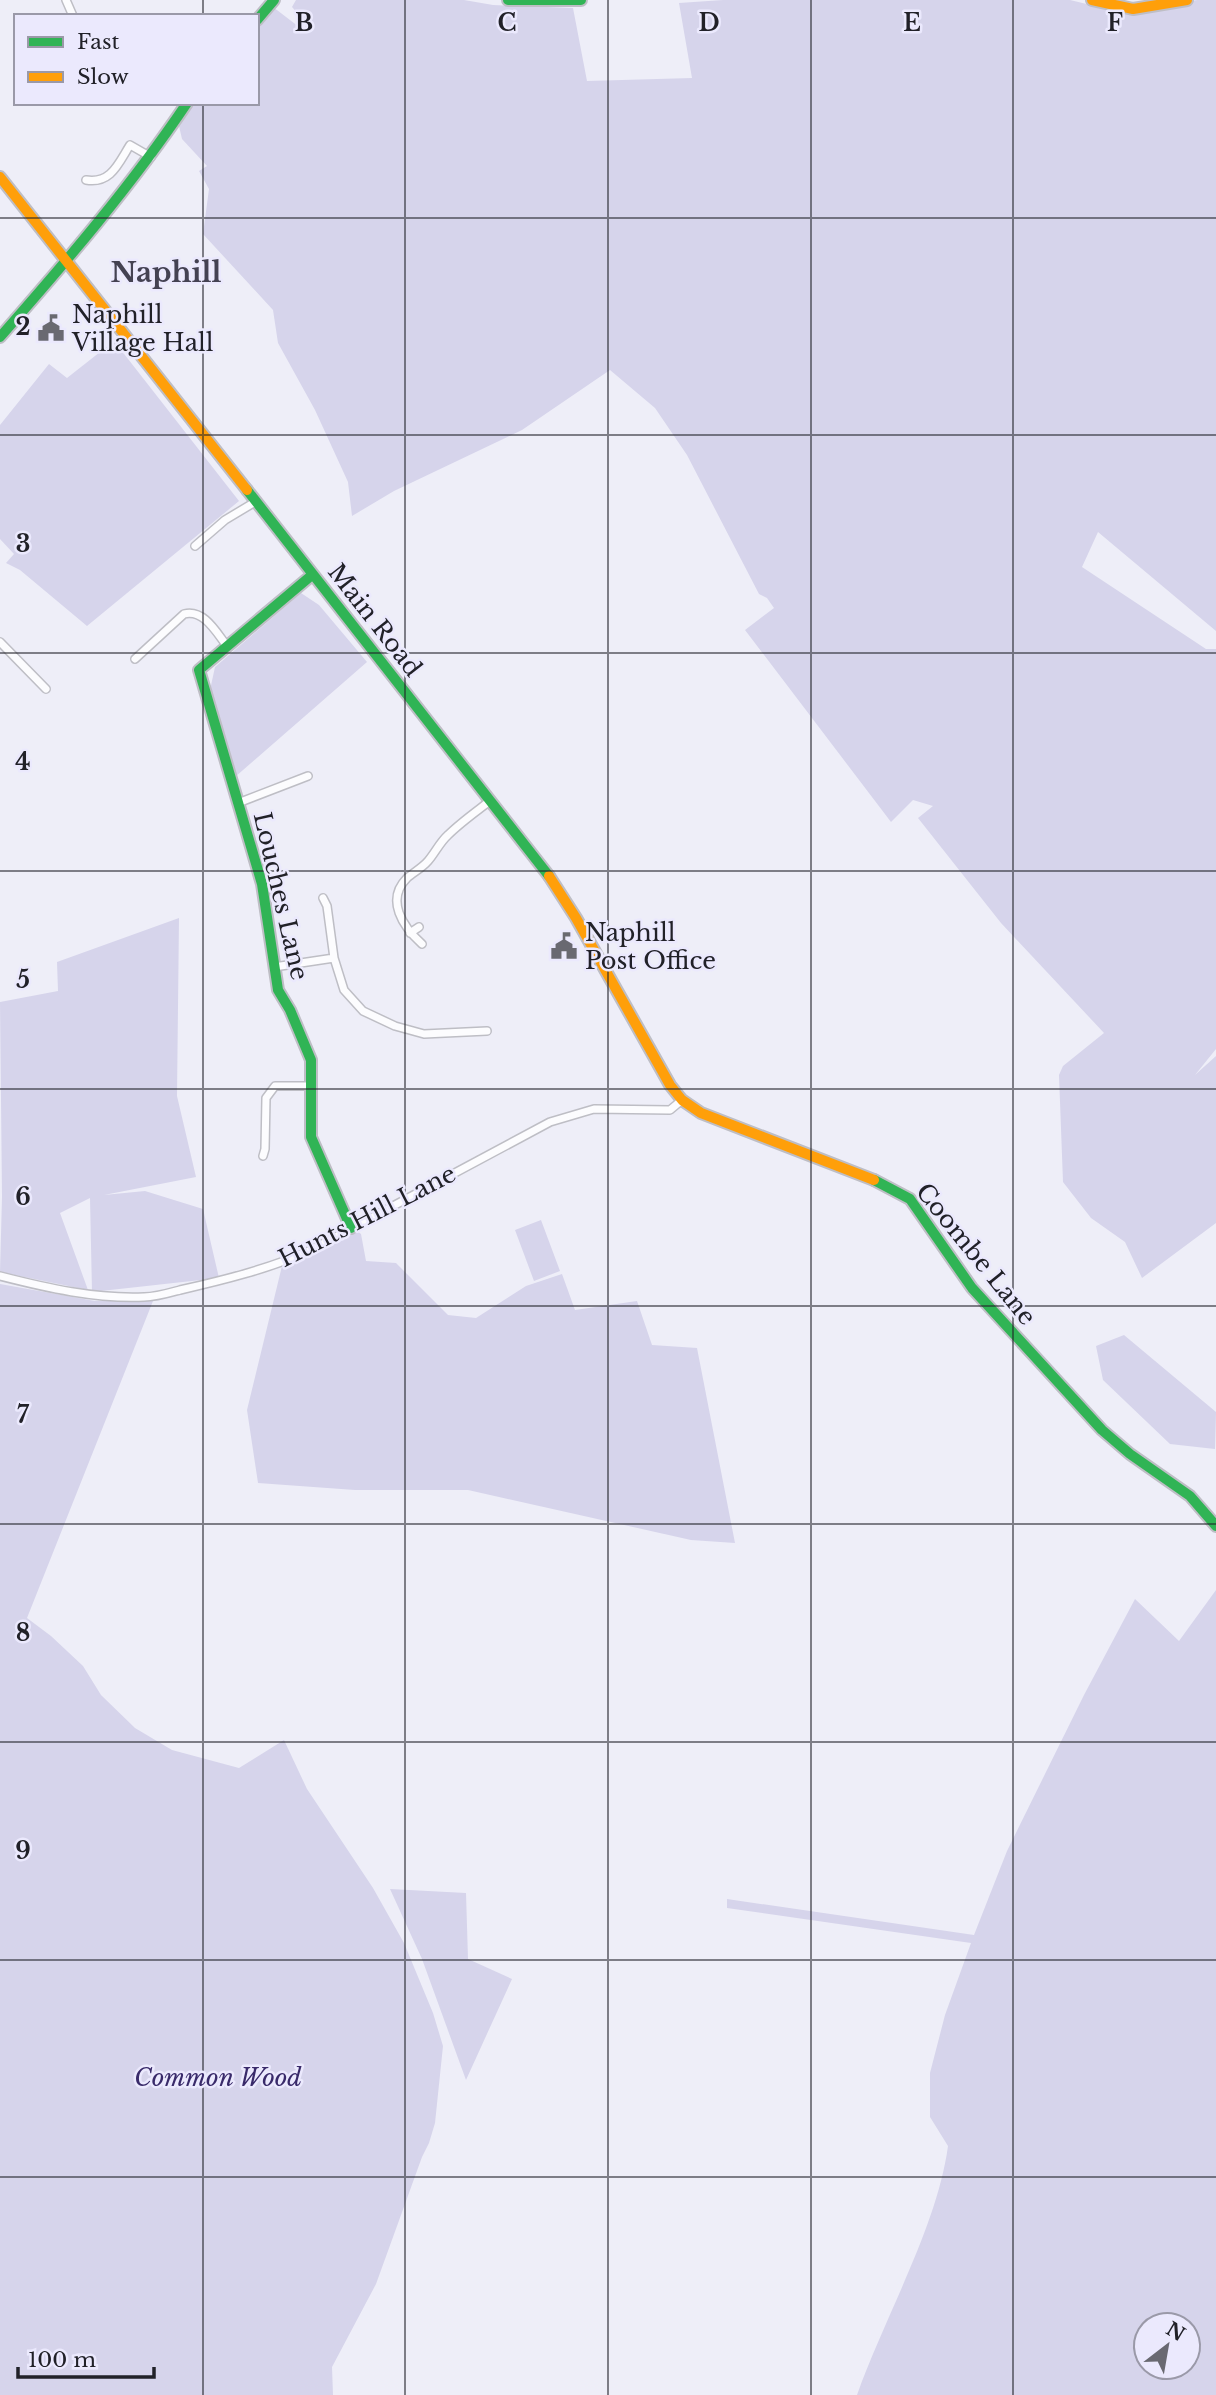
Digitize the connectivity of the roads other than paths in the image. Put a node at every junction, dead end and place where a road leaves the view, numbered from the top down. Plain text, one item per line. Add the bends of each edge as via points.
1 (274, 0) edge
2 (508, 0) edge
3 (581, 0) edge
4 (1092, 0) edge
5 (1187, 0) edge
6 (259, 18) edge
7 (186, 105) edge
8 (151, 157) junction
9 (0, 177) edge
10 (86, 180) dead end
11 (66, 262) junction
12 (0, 337) edge
13 (255, 502) junction
14 (195, 546) dead end
15 (312, 575) junction
16 (0, 642) edge
17 (227, 646) junction
18 (135, 659) dead end
19 (46, 689) dead end
20 (308, 776) dead end
21 (491, 800) junction
22 (238, 803) junction
23 (323, 898) dead end
24 (419, 927) dead end
25 (410, 933) junction
26 (422, 944) dead end
27 (334, 958) junction
28 (274, 967) junction
29 (487, 1031) dead end
30 (311, 1086) junction
31 (686, 1103) junction
32 (263, 1156) dead end
33 (351, 1228) junction
34 (0, 1276) edge
35 (1216, 1526) edge

1 - 6 street
2 - 3 street
4 - 5 street via 1133,9
7 - 8 street
8 - 10 street via 130,145 104,179
8 - 11 street
9 - 11 street, Main Road
11 - 12 street
11 - 13 street, Main Road
13 - 14 street
13 - 15 street, Main Road
15 - 17 street, Louches Lane
15 - 21 street, Main Road
16 - 19 street
17 - 18 street via 200,614 192,612 184,614
17 - 22 street, Louches Lane via 199,670
20 - 22 street
21 - 25 street via 446,836 398,890 399,914
21 - 31 street, Main Road via 542,865 670,1085
22 - 28 street, Louches Lane via 262,884
23 - 27 street
24 - 25 street
25 - 26 street
27 - 28 street
27 - 29 street via 344,990 363,1011 424,1034
28 - 30 street, Louches Lane via 278,990 311,1060
30 - 32 street via 275,1086 266,1098
30 - 33 street, Louches Lane via 311,1137
31 - 33 street, Hunts Hill Lane via 670,1110 594,1109 550,1122
31 - 35 street, Coombe Lane via 701,1113 857,1172 909,1199 972,1288 1102,1430 1190,1496
33 - 34 street, Hunts Hill Lane via 284,1262 146,1297 70,1292

